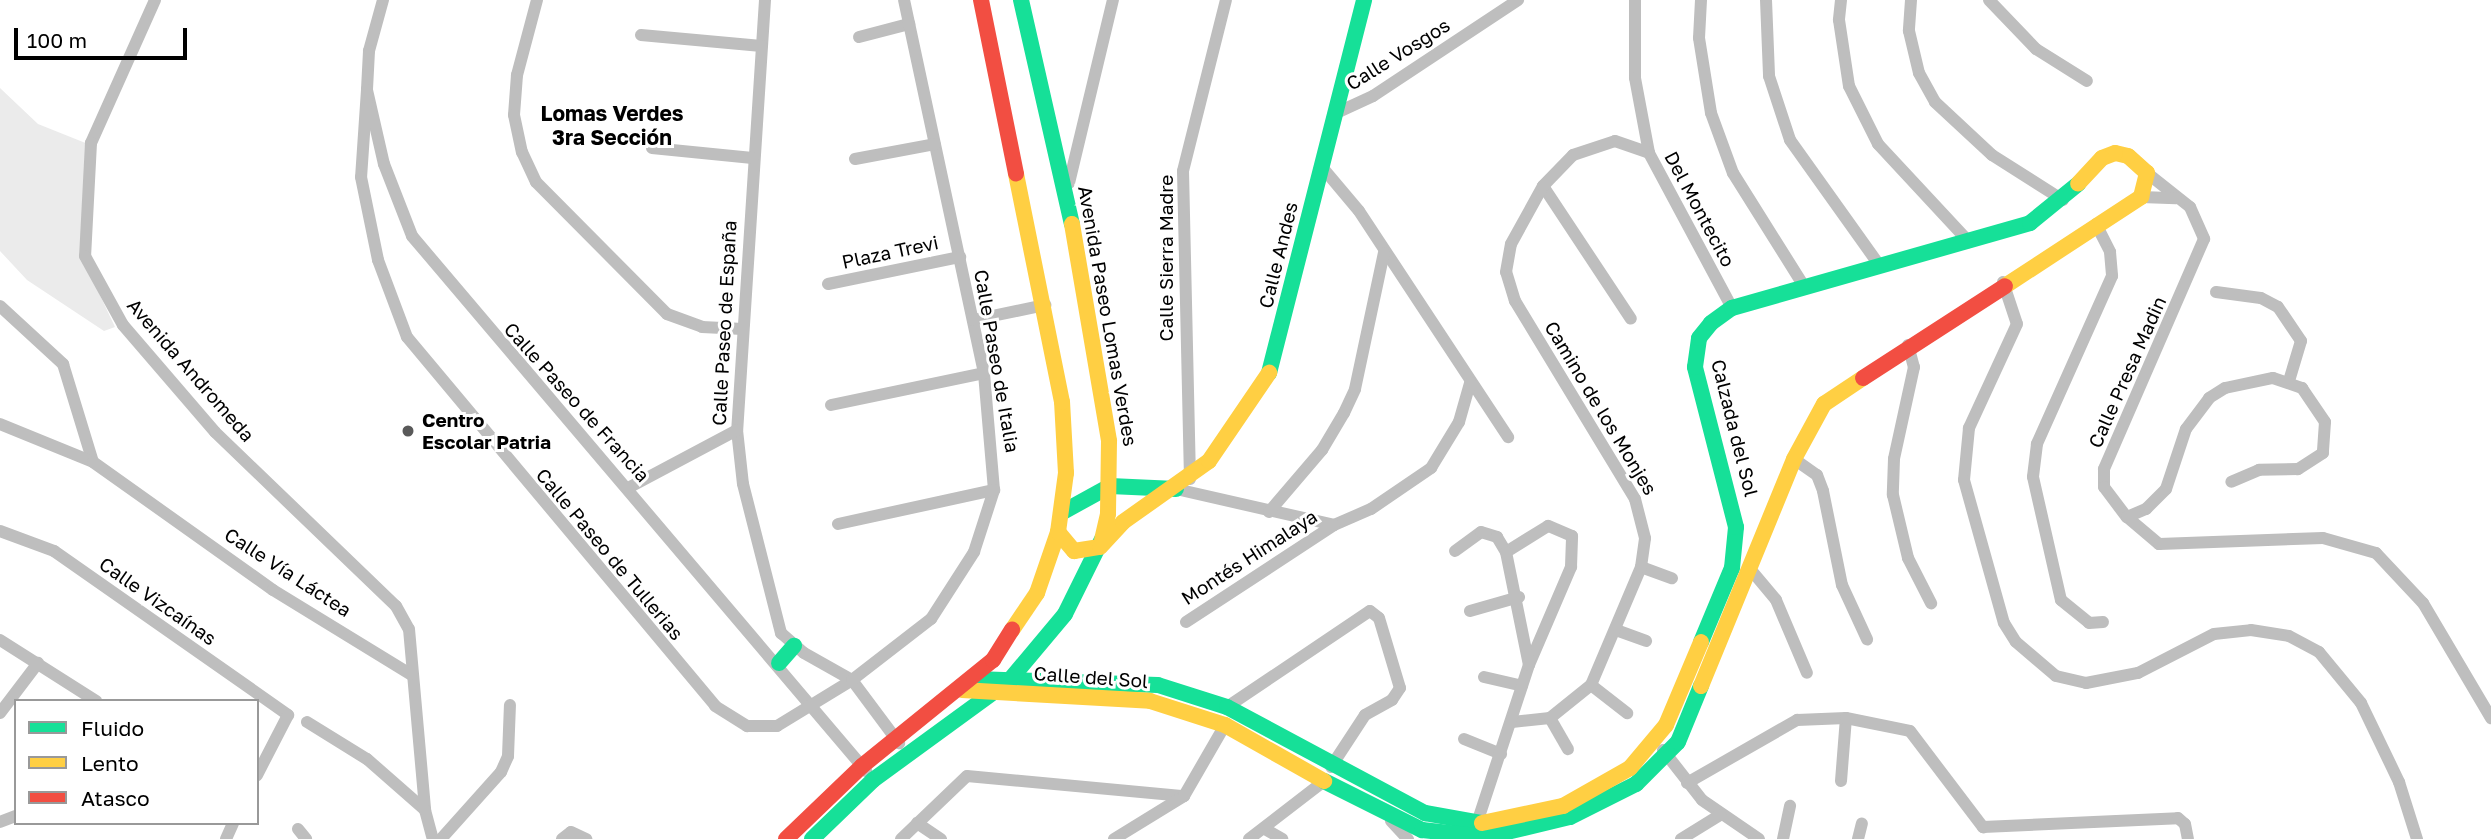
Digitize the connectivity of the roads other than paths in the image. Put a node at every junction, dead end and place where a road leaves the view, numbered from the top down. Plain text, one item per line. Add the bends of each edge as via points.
1 (155, 0) edge
2 (383, 0) edge
3 (537, 0) edge
4 (765, 0) edge
5 (904, 0) edge
6 (981, 0) edge
7 (1021, 0) edge
8 (1112, 0) edge
9 (1226, 0) edge
10 (1364, 0) edge
11 (1518, 0) edge
12 (1635, 0) edge
13 (1701, 0) edge
14 (1766, 0) edge
15 (1841, 0) edge
16 (1911, 0) edge
17 (1989, 0) edge
18 (909, 24) junction
19 (640, 35) dead end
20 (859, 37) dead end
21 (762, 46) junction
22 (2087, 80) dead end
23 (367, 90) junction
24 (1332, 115) junction
25 (934, 144) junction
26 (652, 148) dead end
27 (1648, 153) junction
28 (753, 158) junction
29 (855, 159) dead end
30 (1322, 167) junction
31 (2147, 173) junction
32 (1543, 186) junction
33 (1067, 191) junction
34 (2141, 197) junction
35 (2176, 198) junction
36 (2063, 200) junction
37 (2095, 224) junction
38 (1969, 242) junction
39 (1384, 253) junction
40 (960, 257) junction
41 (1880, 265) junction
42 (2003, 282) junction
43 (828, 285) dead end
44 (1805, 288) junction
45 (2216, 292) dead end
46 (1045, 305) junction
47 (0, 306) edge
48 (1732, 308) junction
49 (1631, 319) dead end
50 (973, 320) junction
51 (743, 329) junction
52 (1908, 345) junction
53 (984, 373) junction
54 (2289, 381) junction
55 (1470, 383) junction
56 (831, 405) dead end
57 (0, 424) edge
58 (737, 430) junction
59 (1508, 437) dead end
60 (1794, 459) junction
61 (93, 462) junction
62 (1190, 479) junction
63 (2231, 482) dead end
64 (1110, 486) junction
65 (628, 488) junction
66 (1176, 489) junction
67 (994, 490) junction
68 (1269, 512) junction
69 (1061, 513) junction
70 (2127, 517) junction
71 (838, 524) dead end
72 (1334, 525) junction
73 (0, 531) edge
74 (1058, 532) junction
75 (1100, 547) junction
76 (1455, 551) dead end
77 (1506, 552) junction
78 (1641, 567) junction
79 (1751, 570) junction
80 (1672, 578) dead end
81 (1519, 597) junction
82 (1931, 603) dead end
83 (1471, 611) dead end
84 (1186, 622) dead end
85 (2103, 622) dead end
86 (1616, 630) junction
87 (0, 639) edge
88 (1867, 639) dead end
89 (1646, 641) dead end
90 (794, 646) junction
91 (1038, 648) junction
92 (38, 663) junction
93 (779, 663) junction
94 (1529, 665) junction
95 (1807, 673) dead end
96 (410, 674) junction
97 (1484, 677) dead end
98 (975, 679) junction
99 (852, 680) junction
100 (1053, 680) junction
101 (1591, 685) junction
102 (1522, 686) junction
103 (1003, 687) junction
104 (962, 690) junction
105 (14, 699) edge
106 (14, 699) edge
107 (93, 699) edge
108 (947, 703) junction
109 (510, 705) dead end
110 (815, 706) junction
111 (1227, 707) junction
112 (1, 712) edge
113 (1627, 713) dead end
114 (1550, 718) junction
115 (1846, 718) junction
116 (2491, 718) edge
117 (957, 719) junction
118 (307, 722) dead end
119 (1512, 722) junction
120 (1225, 725) junction
121 (1464, 739) dead end
122 (896, 740) junction
123 (1656, 740) junction
124 (1568, 749) dead end
125 (907, 754) junction
126 (1501, 754) junction
127 (1666, 755) junction
128 (862, 766) junction
129 (259, 771) edge
130 (1328, 774) junction
131 (873, 780) junction
132 (1841, 781) dead end
133 (1687, 783) junction
134 (1184, 796) junction
135 (1790, 806) dead end
136 (425, 810) junction
137 (1383, 814) junction
138 (1720, 815) junction
139 (917, 823) junction
140 (1861, 823) dead end
141 (1265, 829) junction
142 (1473, 833) edge
143 (1981, 833) edge
144 (566, 836) edge
145 (433, 839) edge
146 (441, 839) edge
147 (586, 839) edge
148 (786, 839) edge
149 (812, 839) edge
150 (901, 839) edge
151 (941, 839) edge
152 (1114, 839) edge
153 (1248, 839) edge
154 (1282, 839) edge
155 (1408, 839) edge
156 (1681, 839) edge
157 (1759, 839) edge
158 (1783, 839) edge
159 (1858, 839) edge
160 (2188, 839) edge
161 (2417, 839) edge

1 - 96 street, Avenida Andromeda via 91,144 85,257 122,326 215,432 396,606 409,629
2 - 23 street, Calle Paseo de Francia via 369,51
3 - 51 street via 514,96 517,136 536,182 667,314 702,327
4 - 21 street, Calle Paseo de España
5 - 18 street, Calle Paseo de Italia
6 - 46 street
7 - 33 street, Avenida Paseo Lomas Verdes
8 - 33 street
9 - 62 street, Calle Sierra Madre via 1183,172
10 - 24 street, Calle Andes
11 - 24 street, Calle Vosgos via 1373,96
12 - 27 street, Del Montecito via 1635,78
13 - 44 street via 1699,38 1711,113 1733,173
14 - 41 street via 1769,76 1790,140
15 - 38 street via 1839,20 1849,86 1878,144
16 - 36 street via 1909,31 1919,73 1935,102 1992,155
17 - 22 street via 2036,49
18 - 20 street
18 - 25 street, Calle Paseo de Italia
19 - 21 street
21 - 28 street, Calle Paseo de España
23 - 65 street, Calle Paseo de Francia via 384,164 412,236
23 - 110 street, Calle Paseo de Tullerias via 361,177 377,260 407,337 723,713 763,727 789,722
24 - 30 street, Calle Andes
25 - 29 street
25 - 40 street, Calle Paseo de Italia
26 - 28 street
27 - 32 street, Camino de los Monjes via 1615,141 1597,143 1573,155
27 - 48 street, Del Montecito
28 - 51 street, Calle Paseo de España
30 - 39 street via 1359,211
30 - 62 street, Calle Andes via 1273,364 1245,419
31 - 34 street
31 - 35 street, Calzada del Sol
31 - 36 street, Calzada del Sol via 2128,156 2115,153 2102,158
32 - 49 street
32 - 78 street, Camino de los Monjes via 1511,244 1506,272 1515,301 1635,499 1645,538
33 - 64 street, Avenida Paseo Lomas Verdes via 1109,441
34 - 35 street
34 - 37 street, Calzada del Sol
35 - 70 street, Calle Presa Madin via 2200,222 2204,239 2104,469 2104,487
36 - 38 street, Calzada del Sol via 2030,223
37 - 42 street, Calzada del Sol
37 - 85 street via 2110,252 2112,276 2038,444 2033,477 2057,592 2073,614 2089,623
38 - 41 street, Calzada del Sol
39 - 55 street
39 - 68 street via 1350,401 1322,450
40 - 43 street, Plaza Trevi
40 - 50 street, Calle Paseo de Italia
41 - 44 street, Calzada del Sol
42 - 52 street, Calzada del Sol
42 - 161 street via 2017,324 1969,428 1964,480 2004,623 2016,642 2056,676 2086,683 2138,673 2214,634 2250,630 2289,635 2319,652 2361,703 2399,782
44 - 48 street, Calzada del Sol
45 - 54 street via 2261,298 2278,307 2301,341
46 - 50 street
46 - 69 street via 1066,442
47 - 61 street via 63,364
48 - 123 street, Calzada del Sol via 1699,338 1695,367 1736,527 1732,568 1674,710
50 - 53 street, Calle Paseo de Italia
51 - 58 street, Calle Paseo de España
52 - 60 street, Calzada del Sol via 1824,404
52 - 82 street via 1914,367 1894,459 1894,495 1908,558
53 - 56 street
53 - 67 street, Calle Paseo de Italia
54 - 63 street via 2313,400 2325,422 2323,453 2298,469 2259,470
54 - 70 street via 2252,381 2209,398 2186,429 2166,489 2147,509
55 - 59 street
55 - 72 street, Montés Himalaya via 1459,422 1431,468 1371,509
57 - 61 street, Calle Vía Láctea
58 - 65 street
58 - 90 street, Calle Paseo de España via 775,622
60 - 79 street, Calzada del Sol
60 - 88 street via 1817,475 1824,491 1838,572
61 - 96 street, Calle Vía Láctea via 273,590
62 - 66 street, Calle Andes
64 - 66 street
64 - 69 street
64 - 75 street, Avenida Paseo Lomas Verdes
65 - 93 street, Calle Paseo de Francia
66 - 68 street
66 - 75 street, Calle Andes via 1123,522
67 - 71 street
67 - 99 street, Calle Paseo de Italia via 974,552 943,604 918,631
68 - 72 street
69 - 74 street
70 - 116 street, Calle Presa Madin via 2147,537 2174,547 2323,538 2376,554 2423,603
72 - 84 street, Montés Himalaya
73 - 129 street, Calle Vizcaínas via 54,551 288,715
74 - 75 street via 1074,551
74 - 98 street via 1018,629
75 - 91 street, Avenida Paseo Lomas Verdes via 1065,614
76 - 77 street via 1481,533 1497,537
77 - 81 street
77 - 94 street via 1548,526 1572,536 1574,548
78 - 80 street
78 - 86 street, Camino de los Monjes
79 - 95 street via 1776,600
79 - 127 street, Calzada del Sol via 1686,729
81 - 83 street
81 - 94 street
86 - 89 street
86 - 101 street, Camino de los Monjes
87 - 92 street
90 - 93 street
90 - 99 street, Calle Paseo de España
91 - 100 street
91 - 103 street, Avenida Paseo Lomas Verdes
92 - 105 street
92 - 107 street
93 - 110 street, Calle Paseo de Francia
94 - 102 street
96 - 136 street
97 - 102 street
98 - 103 street, Calle del Sol
98 - 104 street
99 - 110 street, Calle Paseo de Tullerias
99 - 122 street, Calle Paseo de España
100 - 103 street, Calle del Sol
100 - 111 street, Calle del Sol via 1158,685
101 - 113 street
101 - 114 street, Camino de los Monjes
102 - 119 street
103 - 104 street, Calle del Sol
103 - 117 street
103 - 120 street, Calle del Sol via 1150,701
104 - 108 street
106 - 112 street
108 - 117 street
108 - 122 street
109 - 146 street via 508,756 501,772
110 - 128 street, Calle Paseo de Francia
111 - 130 street, Calle del Sol
111 - 130 street via 1370,611 1379,618 1400,688 1392,700 1365,715
114 - 119 street
114 - 124 street
115 - 132 street
115 - 133 street via 1797,720
115 - 143 street via 1910,732
117 - 125 street
118 - 136 street via 367,760
119 - 126 street
120 - 130 street, Calle del Sol
120 - 134 street
121 - 126 street
122 - 125 street, Calle Paseo de España
122 - 128 street
123 - 127 street
123 - 142 street, Calzada del Sol via 1630,768 1563,806
125 - 131 street
126 - 142 street
127 - 133 street
127 - 142 street, Calzada del Sol via 1636,784 1570,817 1530,831
128 - 131 street, Calle Paseo de Francia
128 - 148 street
130 - 137 street, Calzada del Sol
130 - 141 street
130 - 142 street, Calzada del Sol
131 - 149 street
133 - 138 street
134 - 139 street via 967,776
134 - 152 street
135 - 158 street
136 - 145 street
137 - 142 street, Calzada del Sol via 1423,830
137 - 155 street
138 - 156 street
138 - 157 street
139 - 150 street
139 - 151 street
140 - 159 street
141 - 153 street
141 - 154 street
143 - 160 street via 2178,818 2185,824
144 - 147 street

